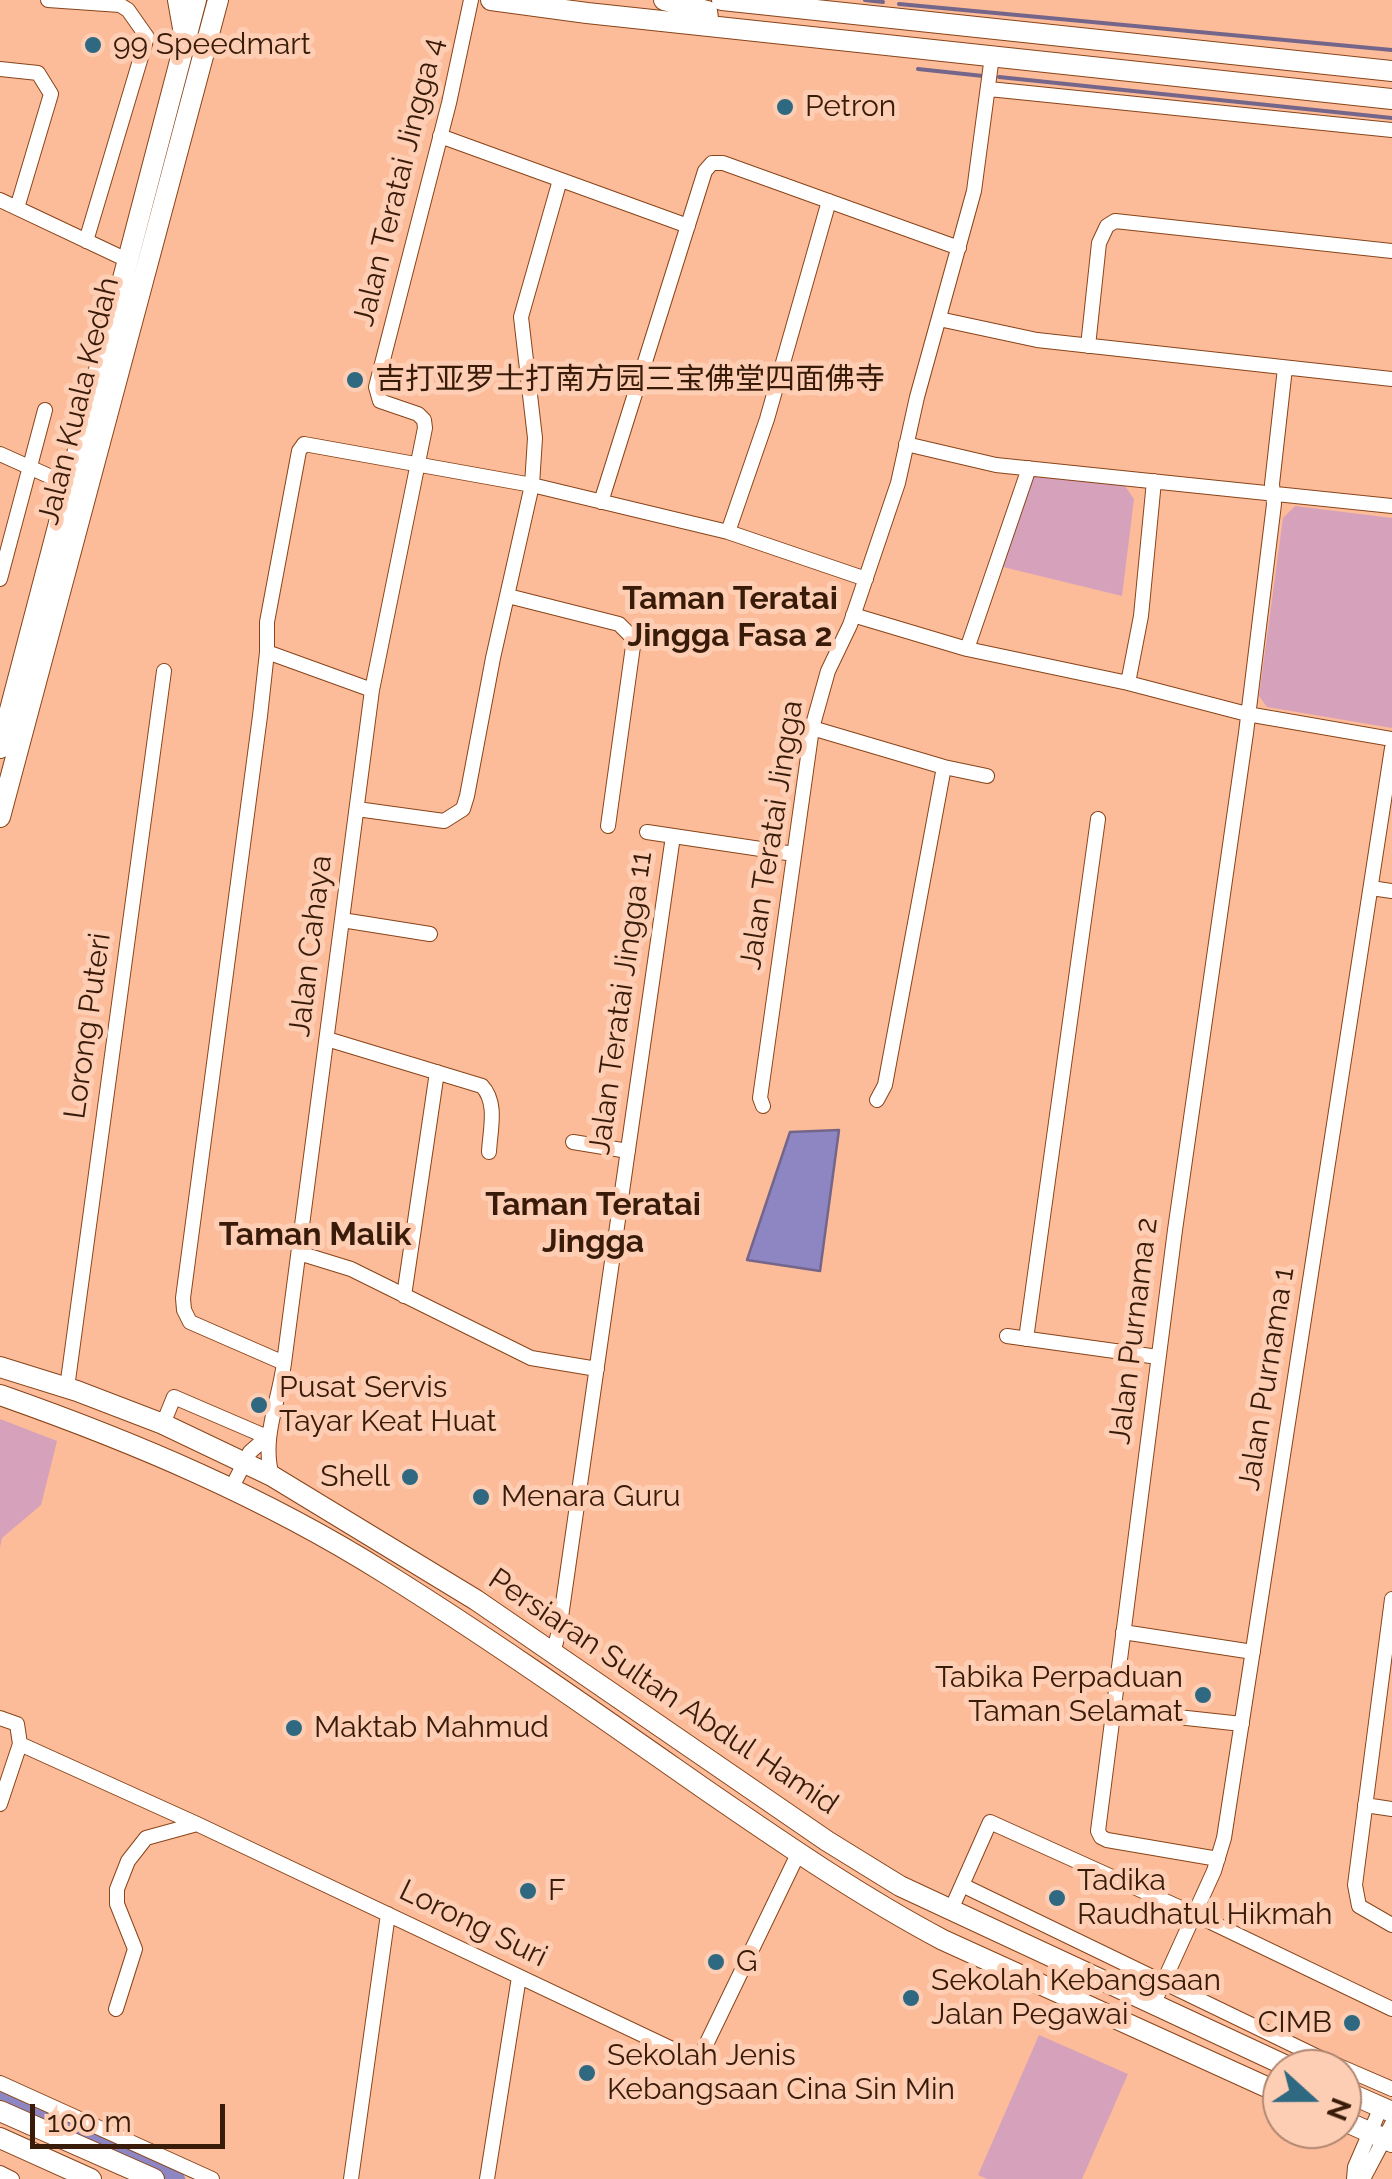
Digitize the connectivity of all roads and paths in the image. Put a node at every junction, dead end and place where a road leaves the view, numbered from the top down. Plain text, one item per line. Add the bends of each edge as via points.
1 (48, 0) edge
2 (178, 0) edge
3 (196, 0) edge
4 (218, 0) edge
5 (471, 0) edge
6 (491, 0) edge
7 (664, 0) edge
8 (722, 0) edge
9 (736, 1) edge
10 (890, 10) edge
11 (710, 26) junction
12 (185, 41) junction
13 (886, 44) junction
14 (992, 56) junction
15 (0, 69) edge
16 (1392, 71) edge
17 (988, 89) junction
18 (1392, 99) edge
19 (1392, 130) edge
20 (440, 136) junction
21 (560, 180) junction
22 (0, 200) edge
23 (829, 201) junction
24 (18, 208) junction
25 (688, 226) junction
26 (86, 241) junction
27 (959, 248) junction
28 (1392, 251) edge
29 (127, 260) junction
30 (128, 295) junction
31 (939, 319) junction
32 (1088, 346) junction
33 (1285, 368) junction
34 (1392, 379) edge
35 (45, 410) dead end
36 (906, 444) junction
37 (0, 454) edge
38 (418, 464) junction
39 (30, 468) junction
40 (1030, 468) junction
41 (1154, 482) junction
42 (69, 485) junction
43 (532, 485) junction
44 (1273, 494) junction
45 (601, 502) junction
46 (1392, 506) edge
47 (728, 532) junction
48 (866, 578) junction
49 (0, 579) edge
50 (508, 596) junction
51 (853, 615) junction
52 (967, 649) junction
53 (267, 652) junction
54 (164, 671) dead end
55 (1128, 683) junction
56 (372, 690) junction
57 (1247, 714) junction
58 (812, 728) junction
59 (1392, 739) edge
60 (0, 748) edge
61 (1392, 748) edge
62 (944, 767) junction
63 (986, 776) dead end
64 (356, 809) junction
65 (0, 817) edge
66 (1098, 819) dead end
67 (608, 826) dead end
68 (647, 832) dead end
69 (673, 836) junction
70 (794, 854) junction
71 (1370, 888) junction
72 (1392, 891) edge
73 (342, 920) junction
74 (430, 934) dead end
75 (327, 1039) junction
76 (437, 1072) junction
77 (877, 1100) dead end
78 (763, 1106) dead end
79 (574, 1142) dead end
80 (628, 1150) junction
81 (489, 1152) dead end
82 (299, 1254) junction
83 (404, 1296) junction
84 (1008, 1336) dead end
85 (1026, 1338) junction
86 (1158, 1357) junction
87 (284, 1364) junction
88 (0, 1367) edge
89 (597, 1369) junction
90 (68, 1388) junction
91 (0, 1395) edge
92 (164, 1424) junction
93 (267, 1437) junction
94 (244, 1461) junction
95 (272, 1476) junction
96 (232, 1487) junction
97 (1392, 1599) edge
98 (1123, 1632) junction
99 (1253, 1652) junction
100 (553, 1653) junction
101 (1387, 1674) edge
102 (1113, 1710) junction
103 (0, 1718) edge
104 (1242, 1724) junction
105 (20, 1744) junction
106 (0, 1804) edge
107 (1392, 1809) edge
108 (1365, 1810) junction
109 (784, 1812) junction
110 (197, 1824) junction
111 (769, 1835) junction
112 (798, 1854) junction
113 (1218, 1859) junction
114 (962, 1884) junction
115 (950, 1912) junction
116 (388, 1914) junction
117 (1194, 1914) junction
118 (1392, 1925) edge
119 (519, 1977) junction
120 (1164, 1981) junction
121 (1153, 2006) junction
122 (116, 2009) dead end
123 (1392, 2009) edge
124 (1262, 2055) edge
125 (0, 2083) edge
126 (1262, 2085) edge
127 (1392, 2089) edge
128 (1362, 2107) edge
129 (0, 2111) edge
130 (1385, 2126) edge
131 (0, 2138) edge
132 (0, 2173) edge
133 (12, 2179) edge
134 (91, 2179) edge
135 (154, 2179) edge
136 (212, 2179) edge
137 (351, 2179) edge
138 (487, 2179) edge
139 (1354, 2179) edge
140 (1363, 2179) edge

1 - 26 street via 120,5 147,36
2 - 12 main road
3 - 12 main road, Jalan Kuala Kedah
4 - 30 main road, Jalan Kuala Kedah
5 - 20 street, Jalan Teratai Jingga 4
6 - 11 main road
7 - 11 main road via 707,11
8 - 9 main road
9 - 10 main road
9 - 13 main road via 736,14 744,19 841,30
10 - 16 main road
11 - 13 main road
12 - 29 main road, Jalan Kuala Kedah
13 - 14 main road
14 - 17 street, Jalan Teratai Jingga
14 - 18 main road
15 - 24 street via 38,74 51,94
17 - 19 street
17 - 27 street, Jalan Teratai Jingga
20 - 21 street
20 - 38 street, Jalan Teratai Jingga 4 via 376,387 380,401 424,420
21 - 25 street
21 - 43 street via 521,316 535,438
22 - 24 street
23 - 25 street via 712,162
23 - 27 street
23 - 47 street
24 - 26 street
25 - 45 street
26 - 29 street
27 - 31 street, Jalan Teratai Jingga
28 - 32 street via 1115,221 1099,243
29 - 30 main road, Jalan Kuala Kedah
30 - 42 main road, Jalan Kuala Kedah
30 - 65 main road, Jalan Kuala Kedah
31 - 32 street
31 - 36 street, Jalan Teratai Jingga
32 - 33 street
33 - 34 street
33 - 44 street, Jalan Purnama 2
35 - 39 street
36 - 40 street
36 - 48 street, Jalan Teratai Jingga
37 - 39 street
38 - 43 street
38 - 53 street via 304,444 267,622
38 - 56 street, Jalan Cahaya
39 - 42 street
39 - 49 street
40 - 41 street
40 - 52 street
41 - 44 street
41 - 55 street
42 - 60 main road, Jalan Kuala Kedah
43 - 45 street
43 - 50 street
44 - 46 street
44 - 57 street, Jalan Purnama 2
45 - 47 street
47 - 48 street
48 - 51 street, Jalan Teratai Jingga
50 - 64 street via 463,810 444,821
50 - 67 street via 620,624 634,639
51 - 52 street
51 - 58 street, Jalan Teratai Jingga
52 - 55 street
53 - 56 street
53 - 87 street via 184,1298 190,1322
54 - 90 street, Lorong Puteri
55 - 57 street
56 - 64 street, Jalan Cahaya
57 - 59 street
57 - 86 street, Jalan Purnama 2
58 - 62 street
58 - 70 street, Jalan Teratai Jingga
61 - 71 street, Jalan Purnama 1
62 - 63 street
62 - 77 street via 885,1086
64 - 73 street, Jalan Cahaya
66 - 85 street
68 - 69 street
69 - 70 street
69 - 80 street, Jalan Teratai Jingga 11
70 - 78 street, Jalan Teratai Jingga
71 - 72 street
71 - 99 street, Jalan Purnama 1
73 - 74 street
73 - 75 street, Jalan Cahaya
75 - 76 street
75 - 82 street, Jalan Cahaya
76 - 81 street via 490,1094
76 - 83 street
79 - 80 street
80 - 89 street, Jalan Teratai Jingga 11
82 - 83 street via 351,1269
82 - 87 street, Jalan Cahaya
83 - 89 street via 531,1358
84 - 85 street
85 - 86 street
86 - 98 street, Jalan Purnama 2
87 - 93 street, Jalan Cahaya
88 - 90 main road, Persiaran Sultan Abdul Hamid
89 - 100 street, Jalan Teratai Jingga 11
90 - 92 main road, Persiaran Sultan Abdul Hamid
91 - 96 main road, Persiaran Sultan Abdul Hamid
92 - 93 street via 174,1397
92 - 94 main road, Persiaran Sultan Abdul Hamid
93 - 94 street, Jalan Cahaya
93 - 95 street, Jalan Cahaya
94 - 95 main road, Persiaran Sultan Abdul Hamid
94 - 96 street, Jalan Cahaya
95 - 100 main road, Persiaran Sultan Abdul Hamid
96 - 111 main road, Persiaran Sultan Abdul Hamid via 384,1572
97 - 101 street
98 - 99 street
98 - 102 street, Jalan Purnama 2
99 - 104 street, Jalan Purnama 1
100 - 109 main road, Persiaran Sultan Abdul Hamid
101 - 108 street
102 - 104 street
102 - 113 street, Jalan Purnama 2 via 1100,1837
103 - 105 street via 17,1724
104 - 113 street, Jalan Purnama 1
105 - 106 street
105 - 110 street, Lorong Suri
107 - 108 street
108 - 118 street via 1357,1900
109 - 111 main road
109 - 115 main road, Persiaran Sultan Abdul Hamid
110 - 116 street, Lorong Suri
110 - 122 street via 146,1838 128,1862 117,1904 135,1949
111 - 112 main road, Persiaran Sultan Abdul Hamid
112 - 119 street, Lorong Suri via 701,2055 685,2055
112 - 126 main road, Persiaran Sultan Abdul Hamid via 943,1940
113 - 117 street, Jalan Purnama 1
114 - 115 street
114 - 117 street via 990,1822
114 - 120 street
115 - 121 main road, Persiaran Sultan Abdul Hamid
116 - 119 street, Lorong Suri
116 - 137 street
117 - 120 street, Jalan Purnama 1
117 - 123 street
119 - 138 street
120 - 121 street, Jalan Purnama 1
120 - 127 street
121 - 124 main road, Persiaran Sultan Abdul Hamid
125 - 136 street
128 - 130 main road
129 - 135 main road
130 - 139 street
130 - 140 street
131 - 134 main road
132 - 133 street

